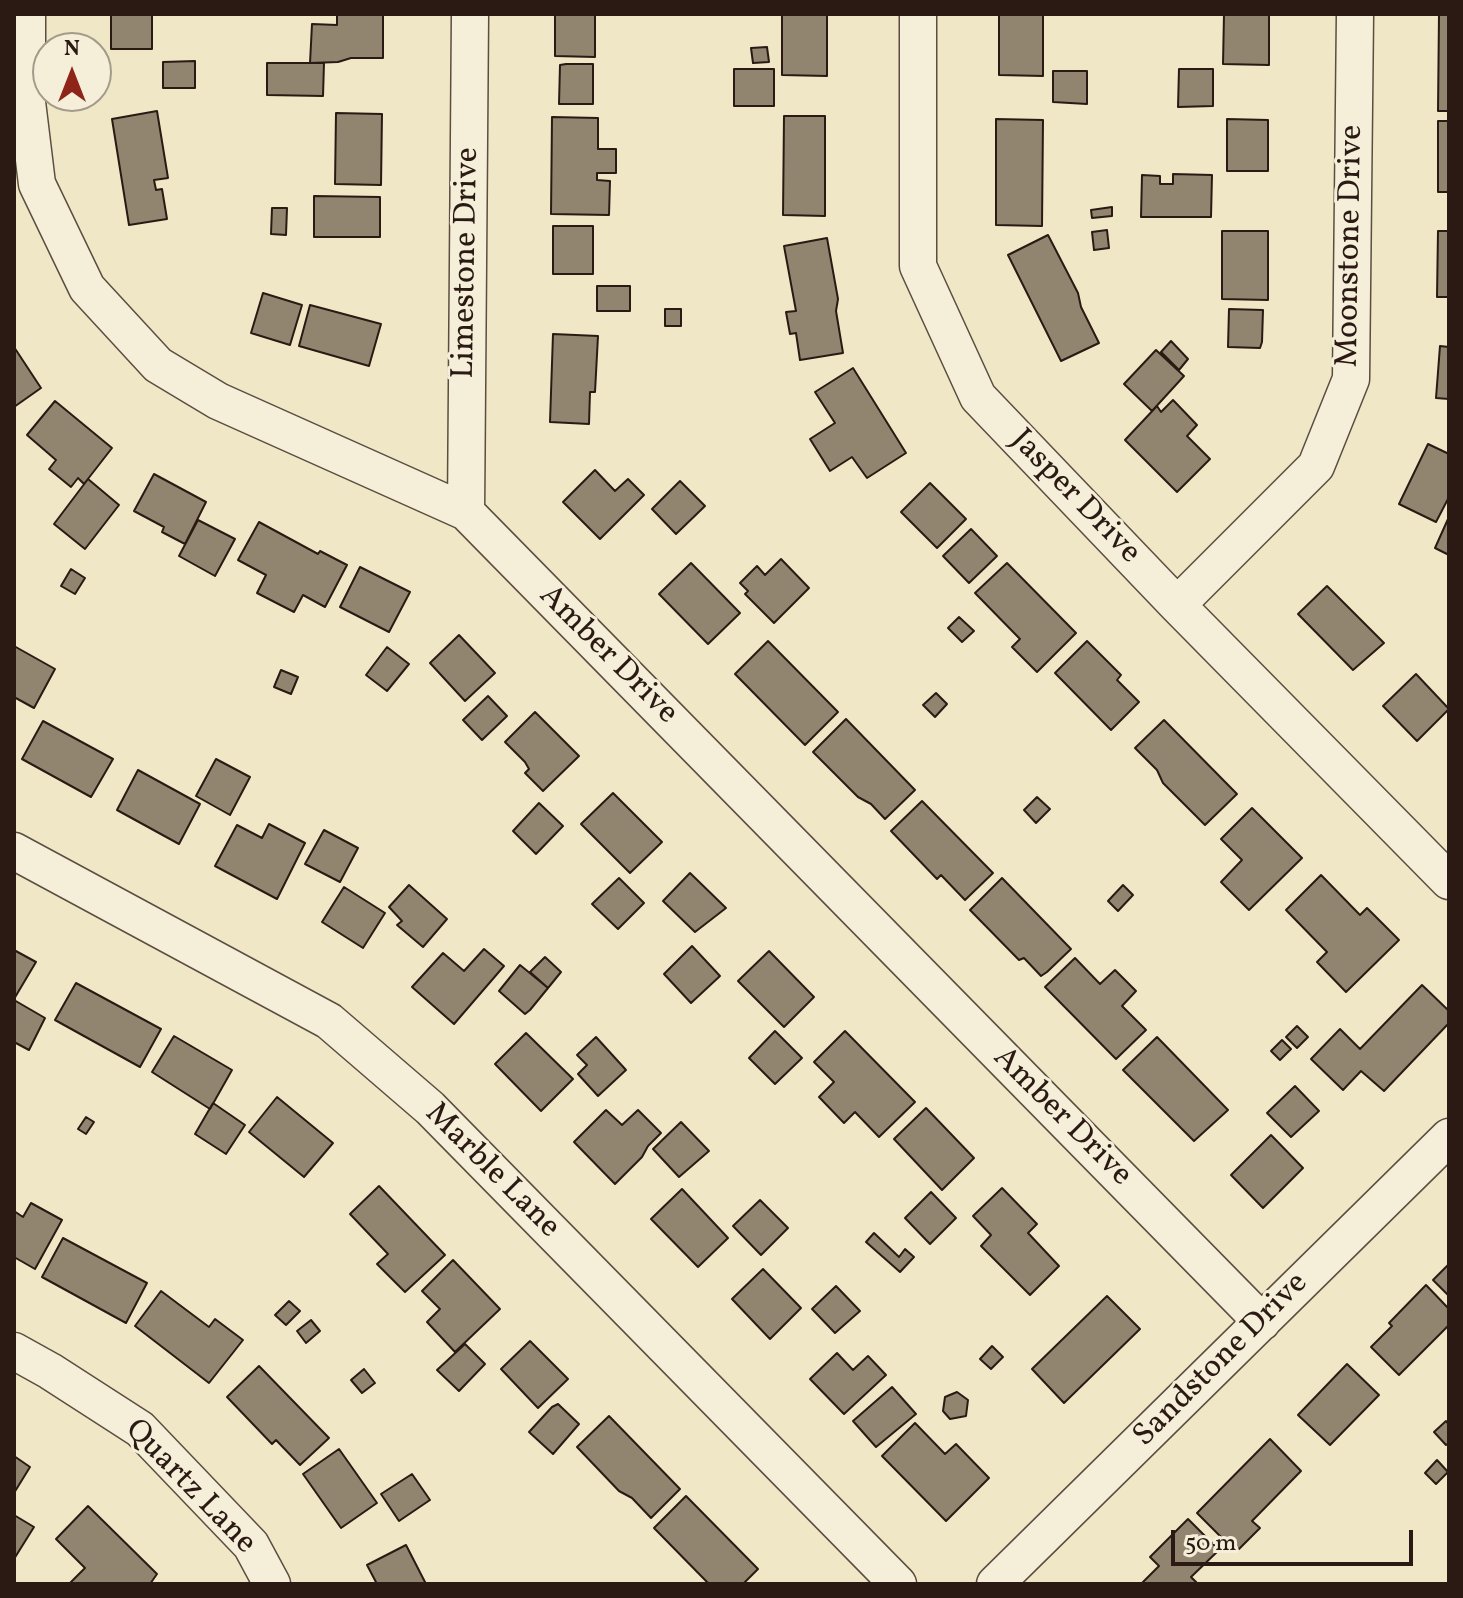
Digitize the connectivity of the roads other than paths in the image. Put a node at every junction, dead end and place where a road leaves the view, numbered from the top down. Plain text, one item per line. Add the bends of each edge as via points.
1 (27, 14) edge
2 (470, 14) edge
3 (918, 14) edge
4 (1355, 14) edge
5 (26, 185) edge
6 (466, 512) junction
7 (1177, 605) junction
8 (14, 851) edge
9 (1449, 881) edge
10 (1449, 1137) edge
11 (1262, 1322) junction
12 (14, 1351) edge
13 (272, 1584) edge
14 (898, 1584) edge
15 (995, 1584) edge

1 - 5 street, Amber Drive
2 - 6 street, Limestone Drive
3 - 7 street, Jasper Drive via 918,266 978,397
4 - 7 street, Moonstone Drive via 1351,379 1316,466
5 - 6 street, Amber Drive via 87,288 158,365 218,401
6 - 11 street, Amber Drive
7 - 9 street, Jasper Drive
8 - 14 street, Marble Lane via 329,1021 430,1108
10 - 11 street, Sandstone Drive
11 - 15 street, Sandstone Drive
12 - 13 street, Quartz Lane via 140,1429 251,1545

